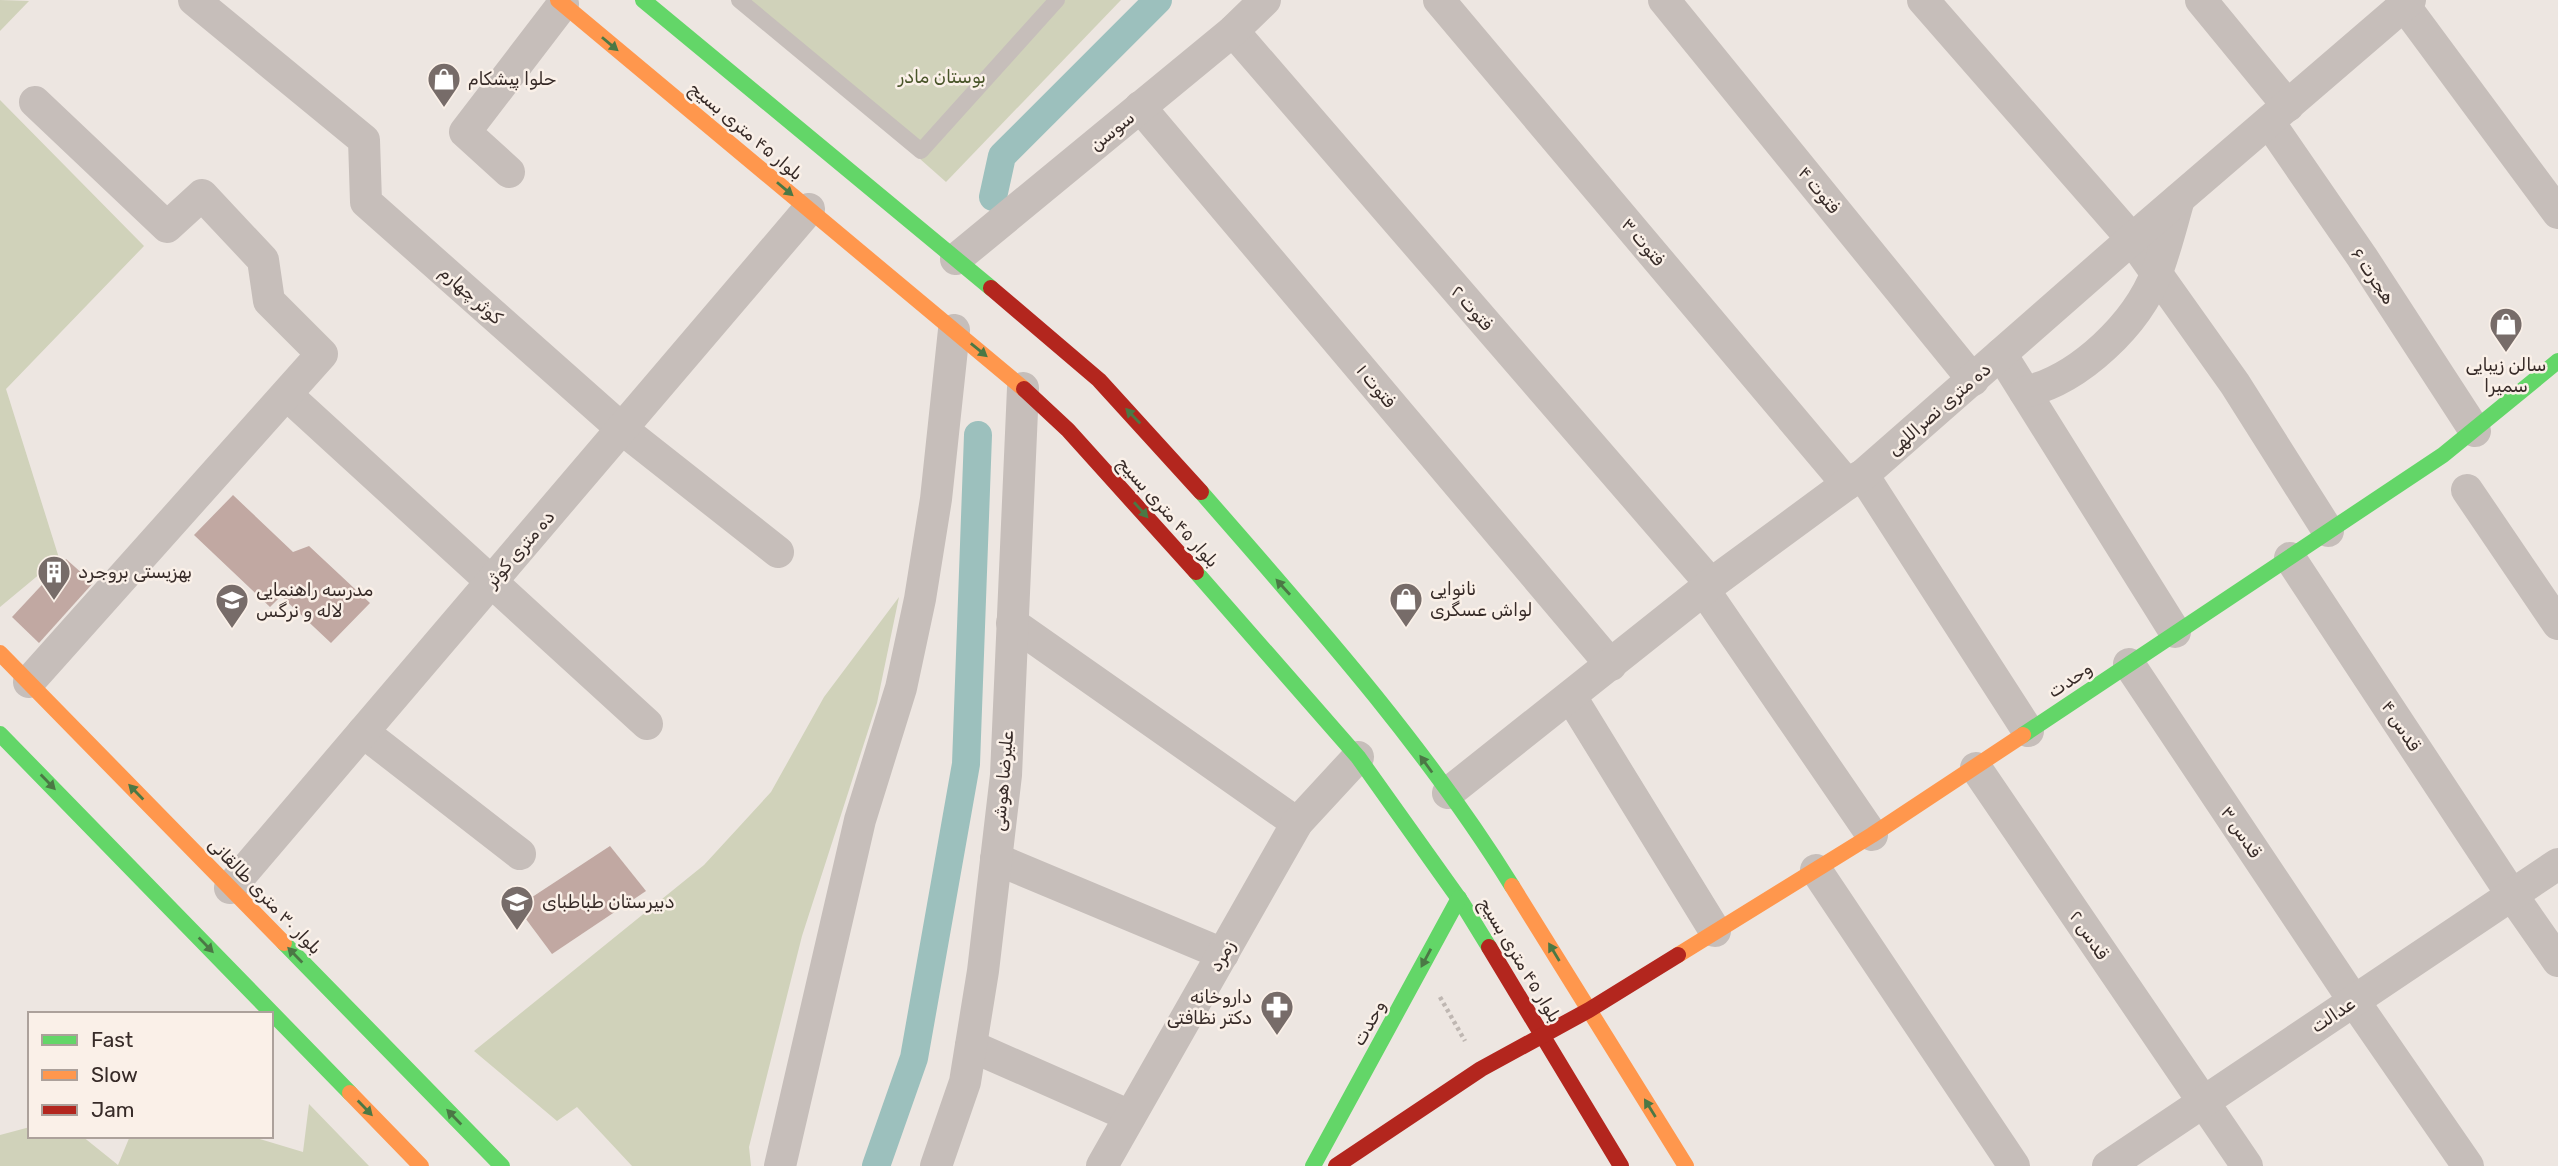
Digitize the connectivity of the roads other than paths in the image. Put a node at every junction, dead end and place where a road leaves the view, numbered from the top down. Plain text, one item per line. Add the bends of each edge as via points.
1 (643, 0) edge
2 (738, 0) edge
3 (1057, 0) edge
4 (1265, 0) edge
5 (1439, 0) edge
6 (1664, 0) edge
7 (1923, 0) edge
8 (2201, 0) edge
9 (202, 2) edge
10 (561, 2) edge
11 (2407, 2) edge
12 (1233, 32) junction
13 (35, 102) dead end
14 (1140, 107) junction
15 (2278, 114) junction
16 (509, 172) dead end
17 (2179, 199) junction
18 (808, 209) junction
19 (2558, 213) edge
20 (2132, 239) junction
21 (956, 259) junction
22 (2156, 274) junction
23 (954, 330) junction
24 (2001, 354) junction
25 (2558, 361) edge
26 (1973, 380) junction
27 (1023, 388) junction
28 (2025, 392) junction
29 (287, 395) junction
30 (622, 429) junction
31 (2475, 431) junction
32 (1855, 480) junction
33 (2467, 490) dead end
34 (2328, 531) junction
35 (778, 552) dead end
36 (2290, 558) junction
37 (491, 582) junction
38 (1708, 587) junction
39 (1012, 623) junction
40 (2558, 624) edge
41 (2175, 632) junction
42 (0, 653) edge
43 (2129, 664) junction
44 (1611, 665) junction
45 (29, 682) junction
46 (1571, 697) junction
47 (647, 724) dead end
48 (363, 732) junction
49 (2028, 732) junction
50 (0, 734) edge
51 (1358, 757) junction
52 (1976, 768) junction
53 (1448, 793) junction
54 (1297, 823) junction
55 (1872, 835) junction
56 (520, 854) dead end
57 (996, 859) junction
58 (2558, 864) edge
59 (1816, 870) junction
60 (230, 888) junction
61 (2512, 895) junction
62 (1459, 898) junction
63 (1714, 931) junction
64 (1223, 954) junction
65 (2558, 961) edge
66 (2354, 1001) junction
67 (1589, 1010) junction
68 (271, 1012) edge
69 (273, 1014) edge
70 (1543, 1036) junction
71 (971, 1046) junction
72 (2203, 1102) junction
73 (1130, 1116) junction
74 (421, 1166) edge
75 (502, 1166) edge
76 (780, 1166) edge
77 (936, 1166) edge
78 (1102, 1166) edge
79 (1313, 1166) edge
80 (1336, 1166) edge
81 (1620, 1166) edge
82 (1686, 1166) edge
83 (2014, 1166) edge
84 (2108, 1166) edge
85 (2247, 1166) edge
86 (2469, 1166) edge

1 - 21 main road, بلوار ۴۵ متری بسیج
2 - 3 lane via 921,151
4 - 12 street, سوسن
5 - 32 street, فتوت ۳
6 - 26 street, فتوت ۴
7 - 20 street
8 - 15 street, هجرت ۶
9 - 30 street, کوثر چهارم via 363,140 366,202
10 - 16 street via 465,132
10 -> 18 main road, بلوار ۴۵ متری بسیج
11 - 15 street, ده متری نصراللهی
11 - 19 street
12 - 14 street, سوسن
12 - 38 street, فتوت ۲
13 - 29 street via 167,227 202,195 263,260 269,301 322,354
14 - 21 street, سوسن
14 - 44 street, فتوت ۱
15 - 17 street, ده متری نصراللهی
15 - 31 street, هجرت ۶ via 2362,257
17 - 20 street, ده متری نصراللهی
17 - 22 street
18 - 23 main road, بلوار ۴۵ متری بسیج
18 - 30 street, ده متری کوثر
20 - 22 street
20 - 24 street, ده متری نصراللهی
53 -> 21 main road, بلوار ۴۵ متری بسیج via 1387,710 1336,658 1155,439 1099,380
22 - 28 street via 2116,336 2077,370
22 - 34 street via 2235,384
23 -> 27 main road, بلوار ۴۵ متری بسیج
23 - 76 street via 920,599 901,688 857,833
24 - 26 street, ده متری نصراللهی
24 - 28 street
25 - 31 main road, وحدت
26 - 32 street, ده متری نصراللهی
27 - 39 street, علیرضا هوشی
27 -> 51 main road, بلوار ۴۵ متری بسیج via 1068,430 1303,682
28 - 41 street
29 - 37 street
29 - 45 street
30 - 35 street, کوثر چهارم
30 - 37 street, ده متری کوثر
31 - 34 main road, وحدت
32 - 38 street, ده متری نصراللهی
32 - 49 street, فتوت ۳
33 - 40 street
34 - 36 main road, وحدت
36 - 41 main road, وحدت
36 - 61 street, قدس ۴
37 - 47 street
37 - 48 street, ده متری کوثر
38 - 44 street, ده متری نصراللهی
38 - 55 street, فتوت ۲
39 - 54 street
39 - 57 street, علیرضا هوشی via 1006,775
41 - 43 main road, وحدت
42 - 45 main road, بلوار ۳۰ متری طالقانی
43 - 49 main road, وحدت
43 - 66 street, قدس ۳
44 - 46 street, ده متری نصراللهی
60 -> 45 main road, بلوار ۳۰ متری طالقانی
46 - 53 street, ده متری نصراللهی
46 - 63 street
48 - 56 street
48 - 60 street, ده متری کوثر
49 - 52 main road, وحدت
50 -> 68 main road
51 - 54 street, زمرد
51 - 62 main road, بلوار ۴۵ متری بسیج
52 - 55 main road, وحدت
52 - 72 street, قدس ۲
67 -> 53 main road, بلوار ۴۵ متری بسیج via 1491,852
54 - 64 street, زمرد
55 - 59 main road, وحدت
57 - 64 street
57 - 71 street, علیرضا هوشی
58 - 61 street, عدالت
59 - 63 main road, وحدت
59 - 83 street
75 -> 60 main road, بلوار ۳۰ متری طالقانی
61 - 65 street, قدس ۴
61 - 66 street, عدالت
62 - 70 main road, بلوار ۴۵ متری بسیج
62 -> 79 main road, وحدت
63 - 67 main road, وحدت
64 - 73 street, زمرد
66 - 72 street, عدالت
66 - 86 street, قدس ۳
67 - 70 main road, وحدت
82 -> 67 main road, بلوار ۴۵ متری بسیج
69 -> 74 main road
70 - 80 main road via 1427,1102
70 - 81 main road, بلوار ۴۵ متری بسیج
71 - 73 street
71 - 77 street, علیرضا هوشی via 965,1082
72 - 84 street, عدالت
72 - 85 street, قدس ۲
73 - 78 street, زمرد

